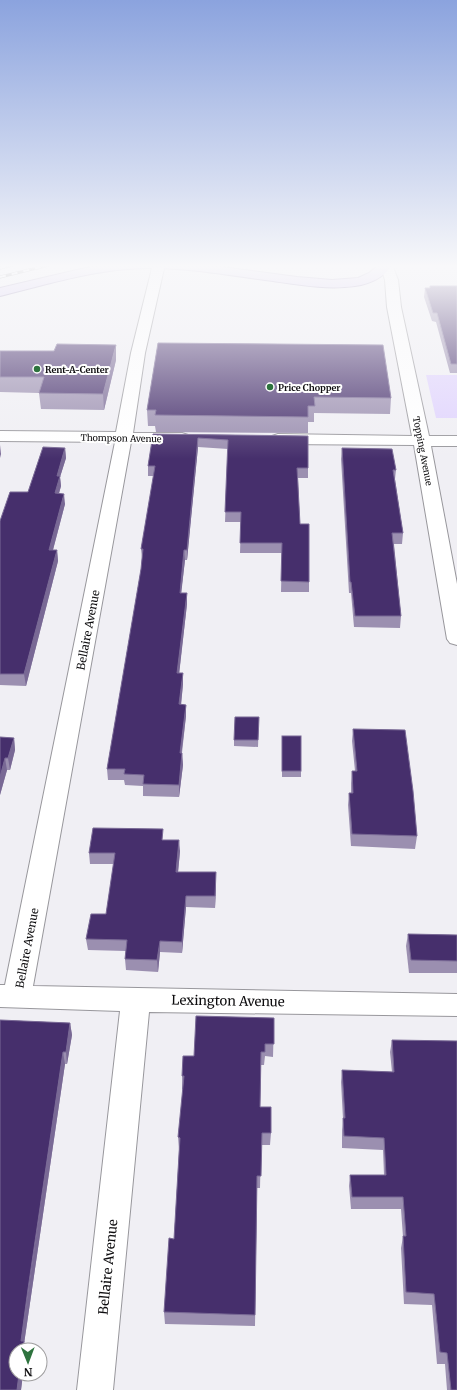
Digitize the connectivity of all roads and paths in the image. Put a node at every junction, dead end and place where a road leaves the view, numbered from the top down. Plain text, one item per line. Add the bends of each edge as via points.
1 (144, 329) edge
2 (398, 329) edge
3 (0, 436) edge
4 (124, 438) junction
5 (199, 438) edge
6 (262, 439) edge
7 (421, 441) junction
8 (457, 441) edge
9 (457, 639) edge
10 (9, 996) edge
11 (136, 1000) junction
12 (457, 1005) edge
13 (96, 1390) edge

1 - 4 street, Bellaire Avenue
2 - 7 street, Topping Avenue
3 - 4 street, Thompson Avenue
4 - 5 street, Thompson Avenue
4 - 10 street, Bellaire Avenue
6 - 7 street
7 - 8 street
7 - 9 street, Topping Avenue
10 - 11 street, Lexington Avenue
11 - 12 street, Lexington Avenue
11 - 13 street, Bellaire Avenue

